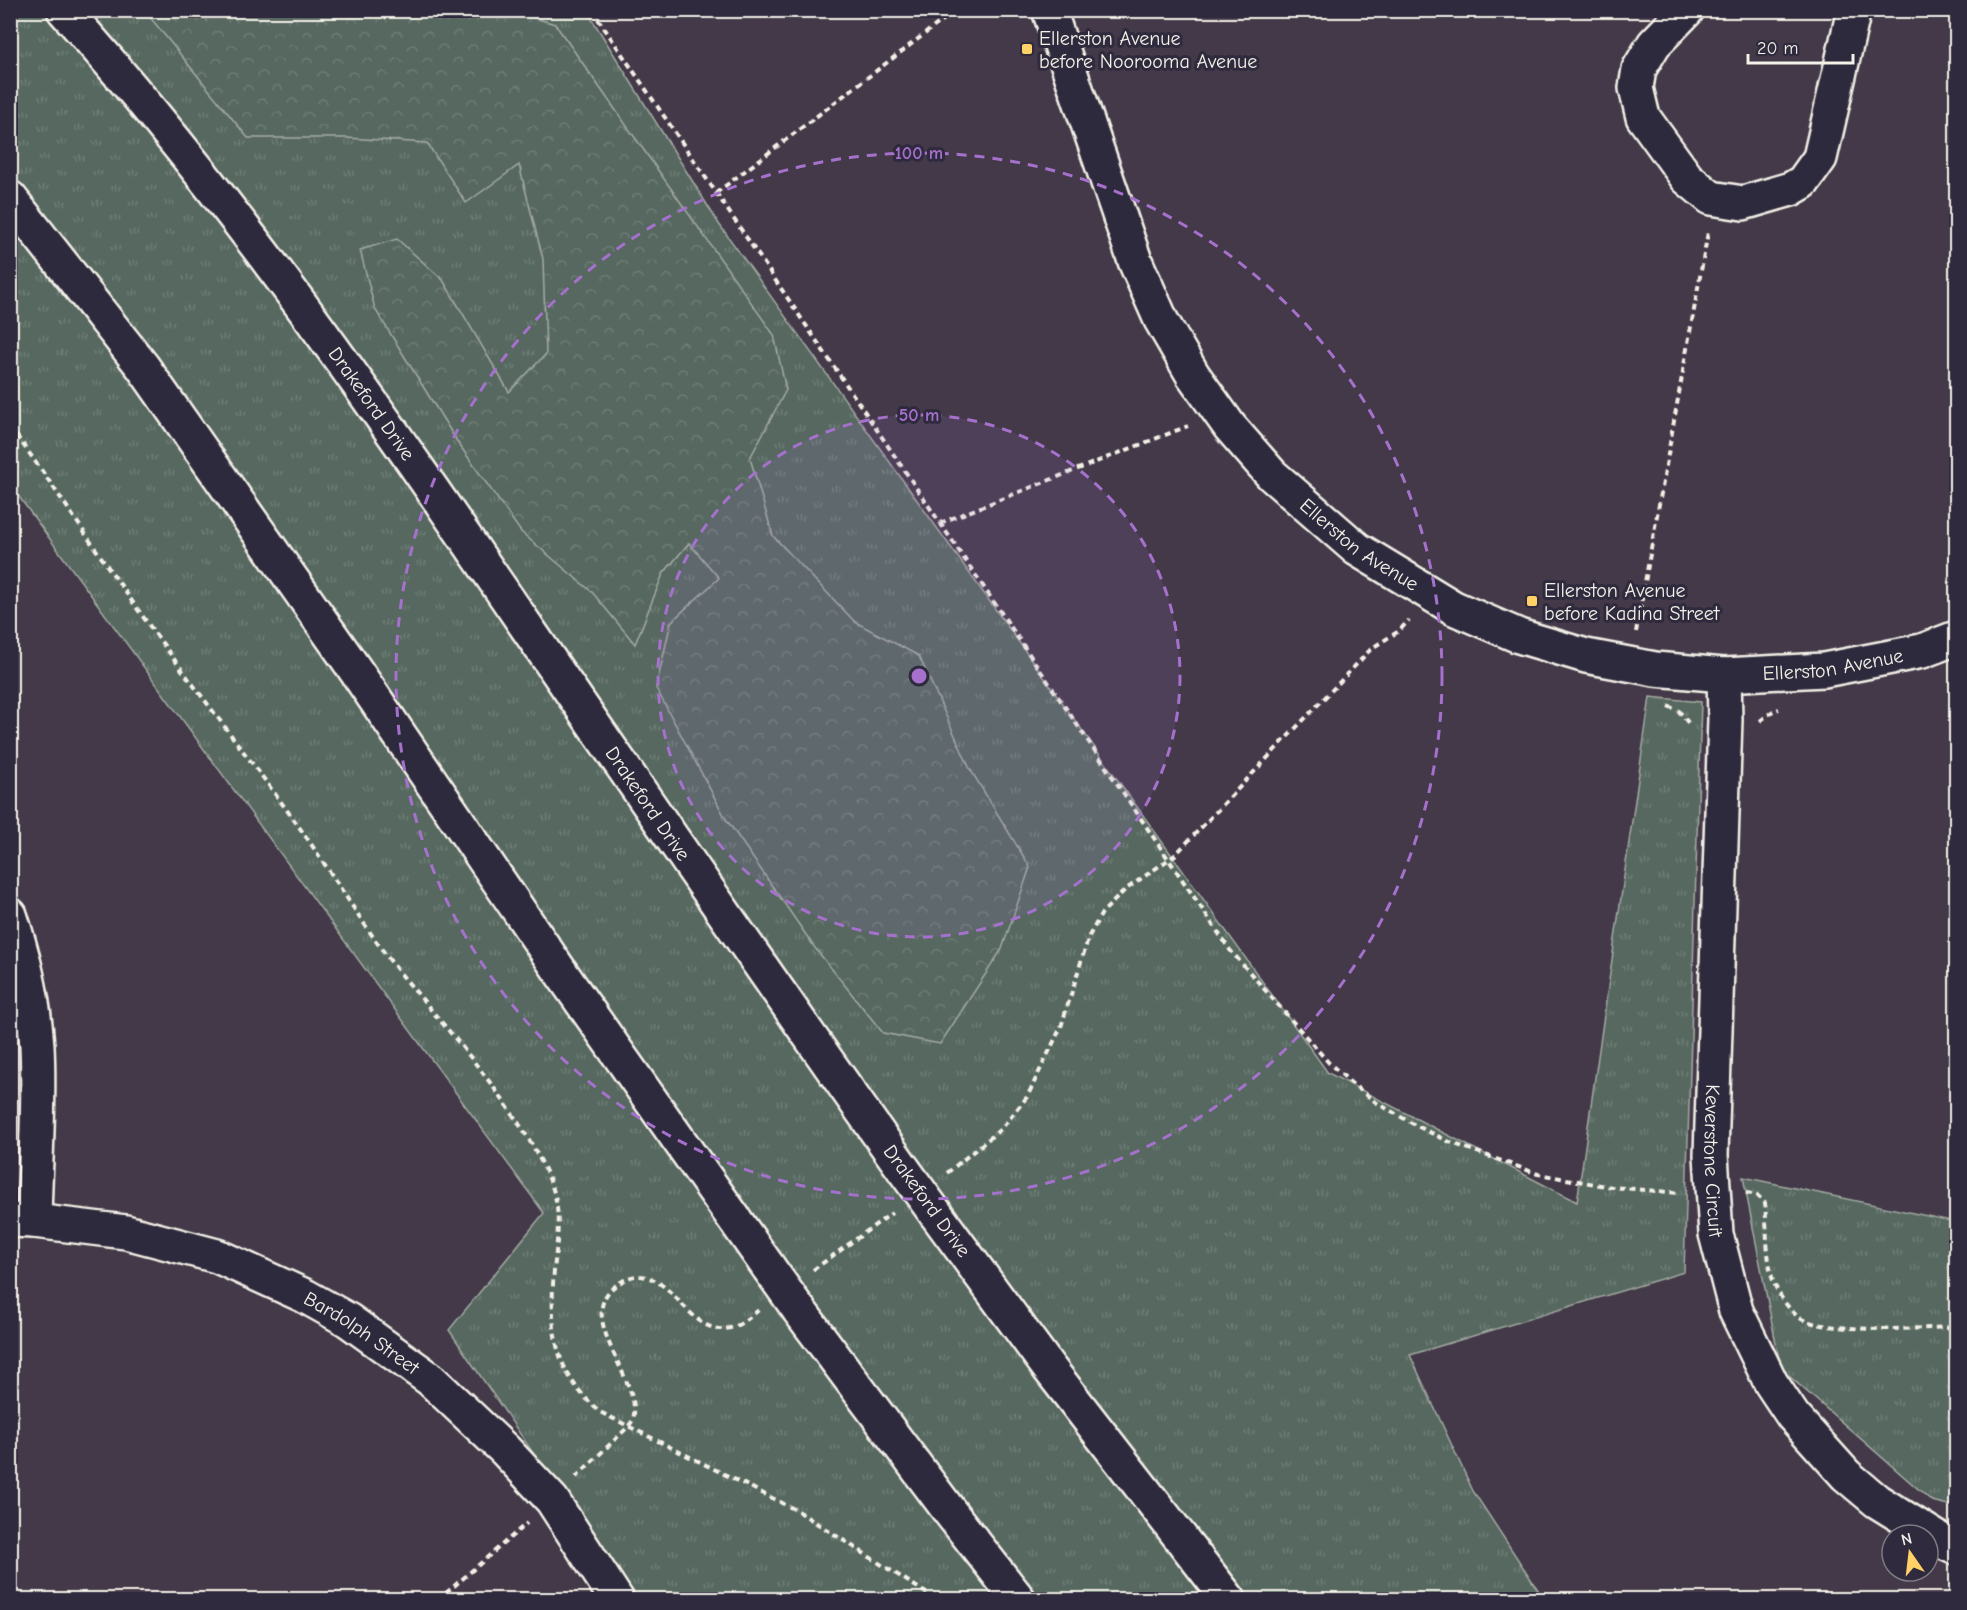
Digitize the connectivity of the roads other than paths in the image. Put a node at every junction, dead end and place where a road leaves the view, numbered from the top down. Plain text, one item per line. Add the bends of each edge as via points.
1 (64, 10) edge
2 (1049, 10) edge
3 (1687, 10) edge
4 (1854, 10) edge
5 (10, 198) edge
6 (1956, 638) edge
7 (1724, 675) junction
8 (10, 915) edge
9 (22, 1221) edge
10 (1956, 1548) edge
11 (617, 1599) edge
12 (1019, 1599) edge
13 (1229, 1599) edge

1 - 13 main road, Drakeford Drive, bridge via 120,73 277,271 423,475 741,940 904,1170 1049,1368
2 - 7 main road, Ellerston Avenue via 1135,261 1161,320 1230,427 1272,475 1357,549 1454,608 1519,636 1586,656 1654,669
3 - 4 main road via 1654,44 1639,69 1636,88 1642,117 1687,178 1711,198 1743,203 1803,182 1820,158
5 - 12 main road, bridge via 143,367 799,1310
6 - 7 main road, Ellerston Avenue via 1922,651 1824,670
7 - 10 main road, Keverstone Circuit via 1711,1155 1716,1234 1736,1311 1771,1383 1793,1416 1846,1475 1877,1501
8 - 9 main road via 24,960 37,1043 37,1086
9 - 11 main road, Bardolph Street via 126,1232 217,1256 348,1320 430,1379 505,1450 552,1500

